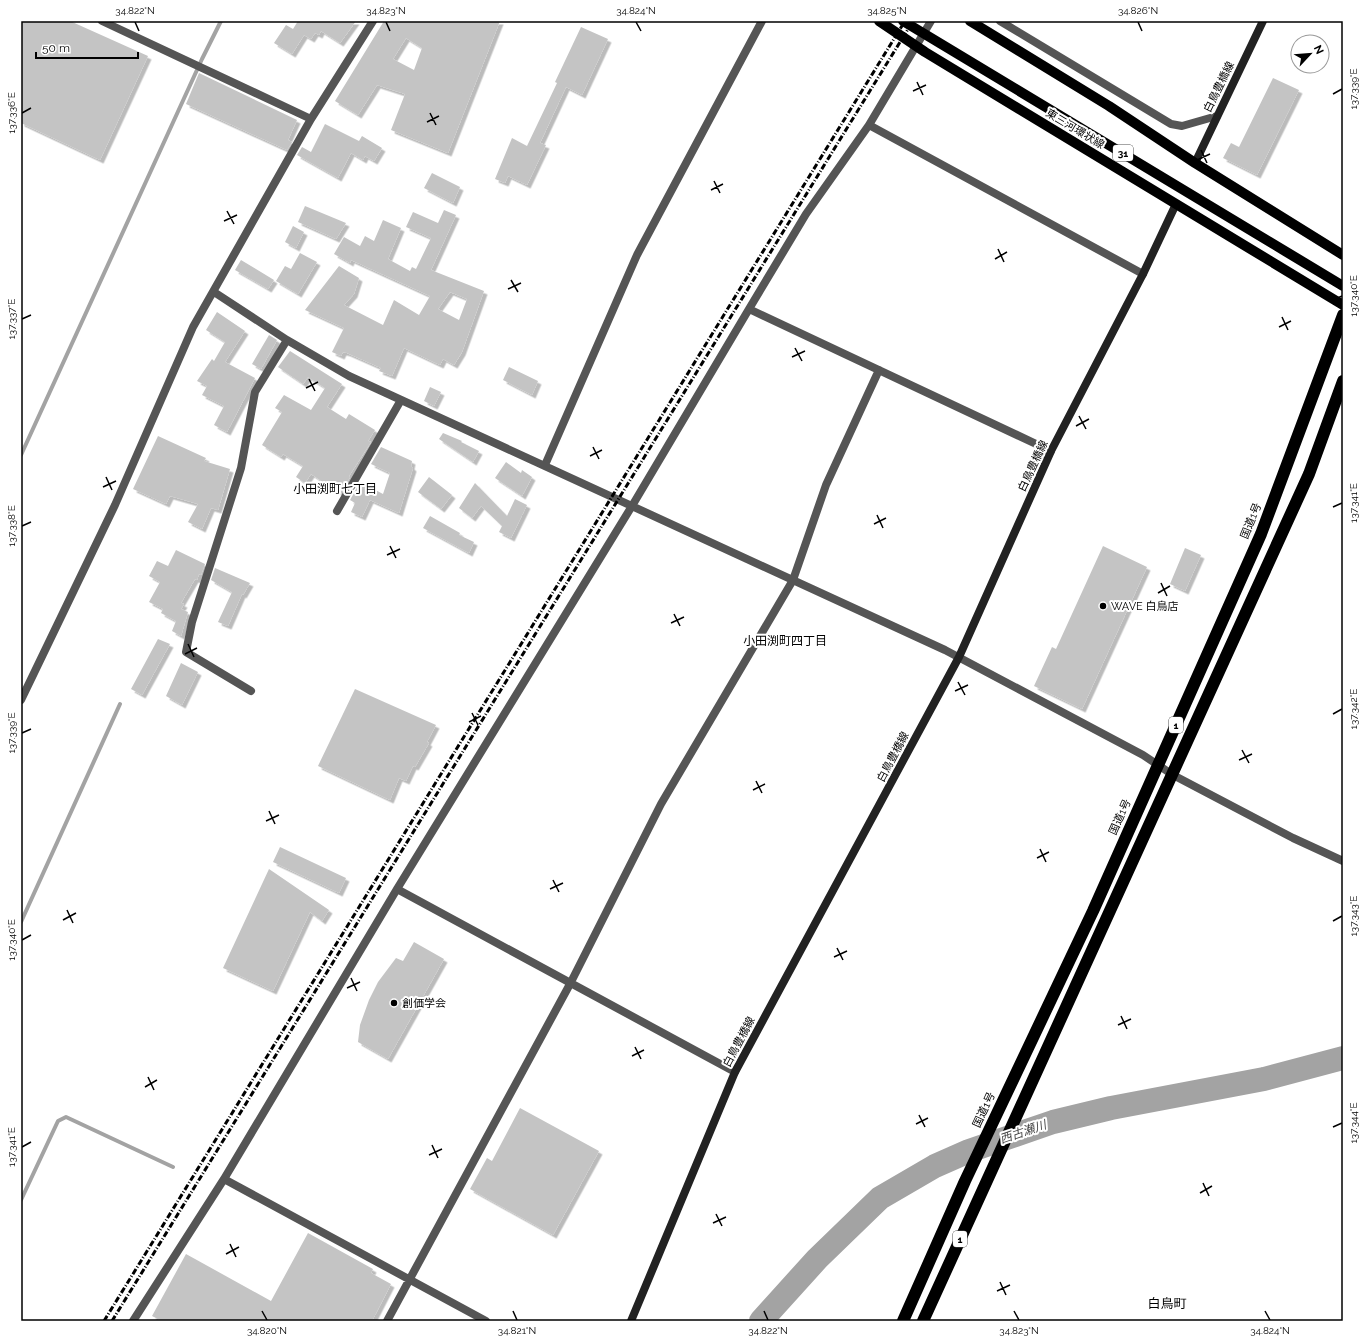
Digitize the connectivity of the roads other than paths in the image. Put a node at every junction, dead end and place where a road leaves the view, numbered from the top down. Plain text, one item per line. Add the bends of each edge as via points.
1 (102, 21) edge
2 (373, 21) edge
3 (762, 21) edge
4 (879, 21) edge
5 (903, 21) edge
6 (931, 21) edge
7 (970, 21) edge
8 (1000, 21) edge
9 (1263, 21) edge
10 (1217, 116) junction
11 (311, 119) junction
12 (869, 125) junction
13 (1195, 163) junction
14 (1176, 204) junction
15 (1343, 255) edge
16 (1142, 274) junction
17 (1343, 286) edge
18 (214, 292) junction
19 (1343, 305) edge
20 (749, 309) junction
21 (1343, 315) edge
22 (287, 340) junction
23 (879, 370) junction
24 (1343, 381) edge
25 (401, 400) junction
26 (1051, 451) junction
27 (545, 465) junction
28 (632, 506) junction
29 (337, 511) dead end
30 (793, 580) junction
31 (959, 657) junction
32 (251, 690) dead end
33 (21, 700) edge
34 (1157, 765) junction
35 (1172, 775) junction
36 (1343, 861) edge
37 (397, 889) junction
38 (570, 984) junction
39 (735, 1072) junction
40 (224, 1179) junction
41 (410, 1279) junction
42 (133, 1321) edge
43 (387, 1321) edge
44 (486, 1321) edge
45 (631, 1321) edge
46 (902, 1321) edge
47 (922, 1321) edge

1 - 11 street
2 - 11 street
3 - 27 street via 637,255
4 - 14 main road, 東三河環状線 / 31 via 925,52
5 - 17 main road, 東三河環状線 / 31
6 - 12 street
7 - 13 main road via 1109,106
8 - 10 street via 1171,124 1182,126
9 - 10 main road, 白鳥豊橋線
10 - 13 main road, 白鳥豊橋線
11 - 18 street
12 - 16 street
12 - 20 street via 806,214
13 - 15 main road
14 - 16 main road, 白鳥豊橋線
14 - 19 main road, 東三河環状線 / 31
16 - 26 main road, 白鳥豊橋線
18 - 22 street
18 - 33 street via 193,327 115,505
20 - 23 street
20 - 28 street
21 - 34 highway, 国道1号 / 1 via 1261,534
22 - 25 street via 349,376
22 - 32 street via 255,392 241,468 192,622 186,652
23 - 26 street
23 - 30 street via 826,485
24 - 35 highway, 1 via 1309,474
25 - 27 street
25 - 29 street
26 - 31 main road, 白鳥豊橋線
27 - 28 street
28 - 30 street
28 - 37 street
30 - 31 street
30 - 38 street via 661,804
31 - 34 street via 1136,751
31 - 39 main road, 白鳥豊橋線
34 - 35 street
34 - 46 highway, 国道1号 / 1 via 1093,911 965,1181
35 - 36 street
35 - 47 highway, 1
37 - 38 street
37 - 40 street
38 - 39 street
38 - 41 street
39 - 45 main road, 白鳥豊橋線
40 - 41 street
40 - 42 street
41 - 43 street
41 - 44 street

